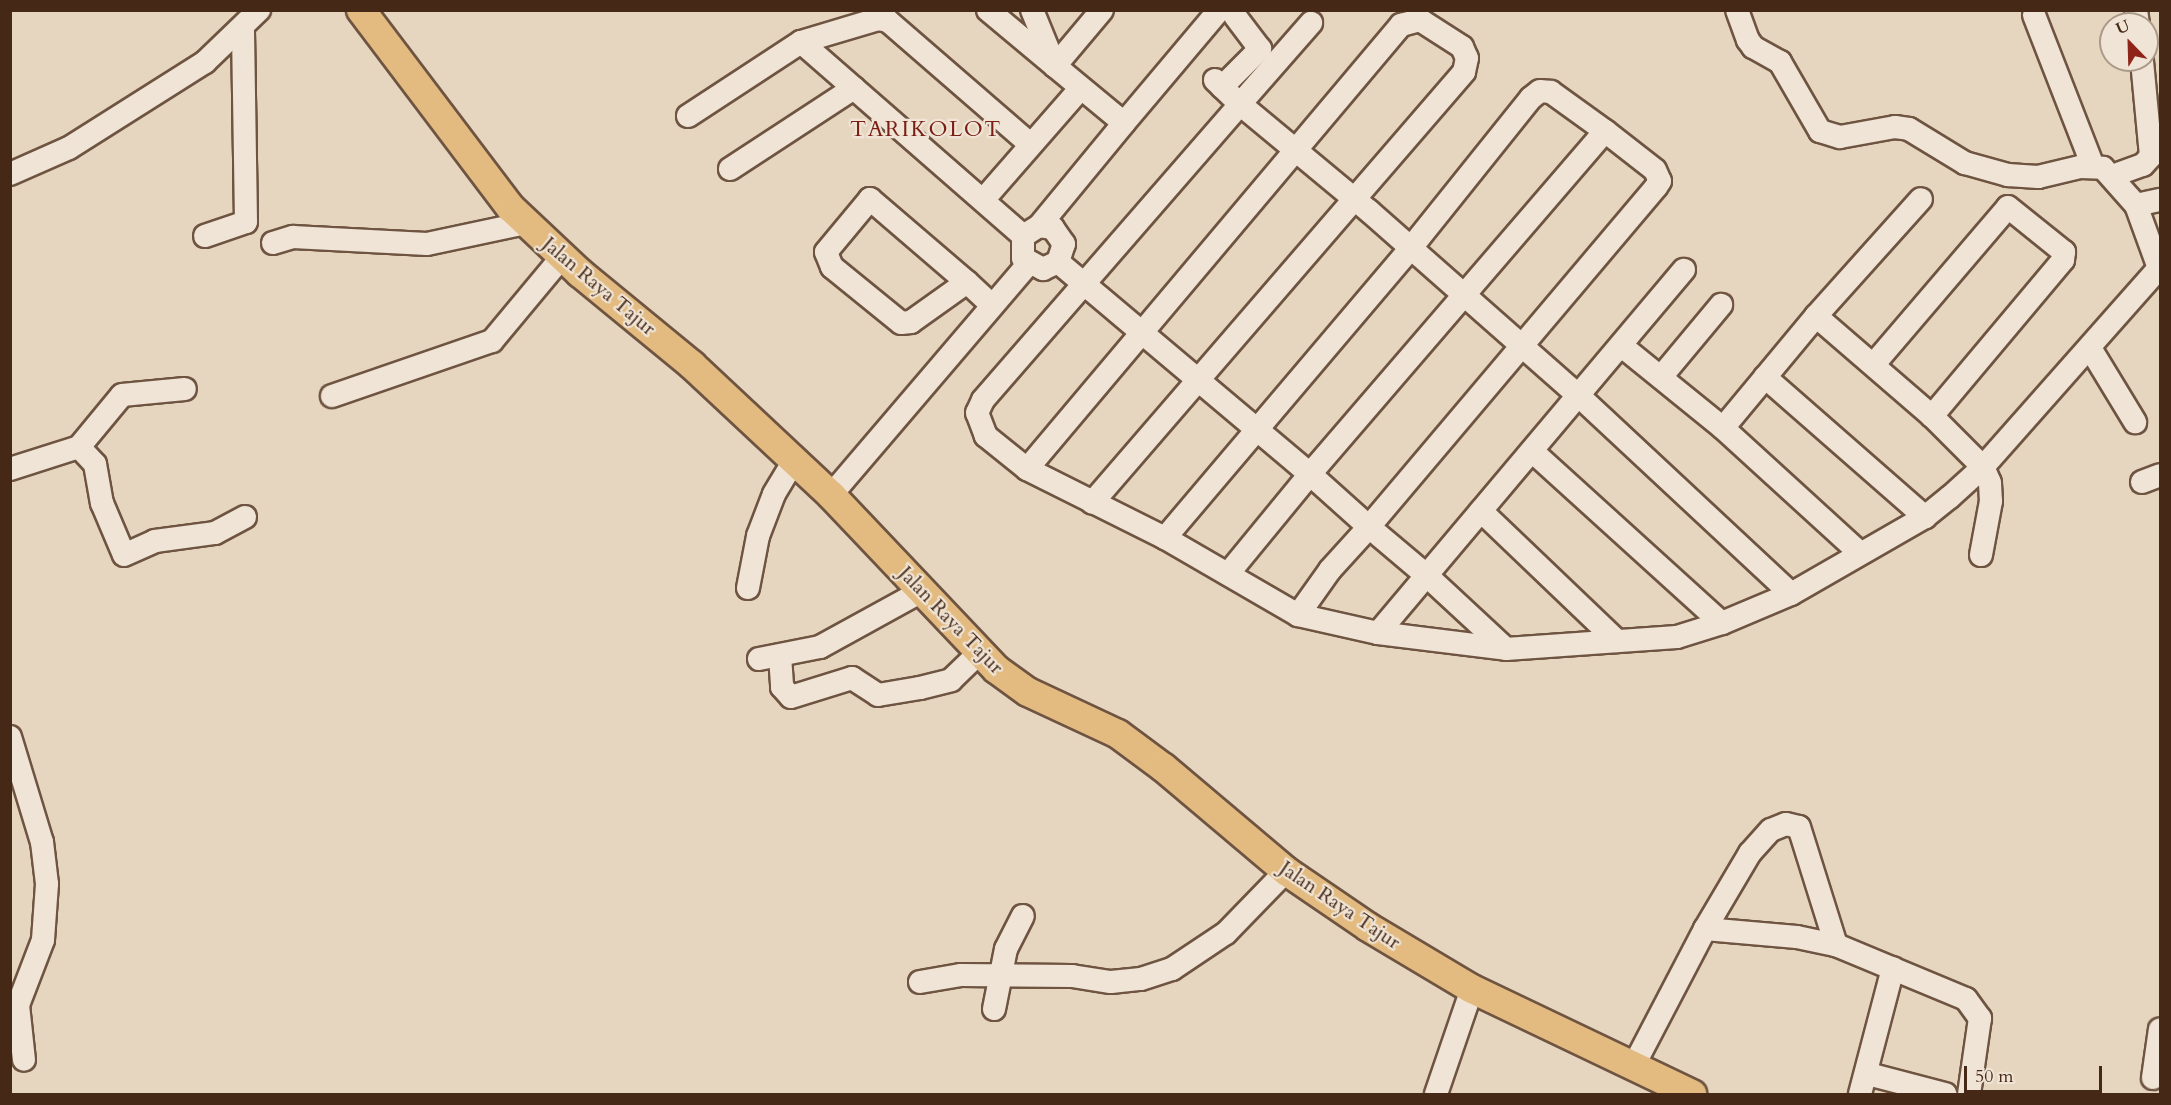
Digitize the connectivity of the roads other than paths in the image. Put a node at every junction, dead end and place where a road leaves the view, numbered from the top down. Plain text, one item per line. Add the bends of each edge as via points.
1 (259, 10) edge
2 (361, 10) edge
3 (988, 10) edge
4 (1032, 10) edge
5 (1102, 10) edge
6 (1737, 10) edge
7 (1227, 13) edge
8 (2034, 15) dead end
9 (1311, 23) dead end
10 (243, 27) junction
11 (801, 42) junction
12 (1055, 66) junction
13 (2143, 72) edge
14 (854, 88) junction
15 (1081, 88) junction
16 (1240, 104) junction
17 (688, 116) dead end
18 (1124, 123) junction
19 (1605, 132) junction
20 (1030, 144) junction
21 (1296, 152) junction
22 (730, 169) dead end
23 (2103, 171) junction
24 (10, 174) edge
25 (984, 199) junction
26 (1921, 199) dead end
27 (1353, 200) junction
28 (2160, 200) edge
29 (2136, 205) junction
30 (526, 223) junction
31 (1031, 231) junction
32 (205, 236) dead end
33 (273, 243) dead end
34 (1410, 249) junction
35 (562, 257) junction
36 (1058, 262) junction
37 (1028, 264) junction
38 (2160, 269) edge
39 (1684, 270) dead end
40 (968, 282) junction
41 (1084, 285) junction
42 (1465, 299) junction
43 (991, 304) junction
44 (1721, 305) dead end
45 (1816, 316) junction
46 (1143, 332) junction
47 (1519, 346) junction
48 (1623, 347) junction
49 (2090, 348) junction
50 (1874, 364) junction
51 (1661, 377) junction
52 (1765, 377) junction
53 (1198, 379) junction
54 (185, 389) dead end
55 (332, 396) dead end
56 (1579, 396) junction
57 (1932, 416) junction
58 (2135, 422) dead end
59 (1258, 427) junction
60 (1723, 428) junction
61 (79, 447) junction
62 (1532, 451) junction
63 (794, 461) junction
64 (1983, 467) junction
65 (10, 469) edge
66 (1027, 469) junction
67 (1310, 474) junction
68 (831, 495) junction
69 (1092, 503) junction
70 (1480, 511) junction
71 (245, 517) dead end
72 (1925, 517) junction
73 (1370, 527) junction
74 (1165, 538) junction
75 (1860, 553) junction
76 (1981, 555) dead end
77 (1228, 574) junction
78 (1426, 575) junction
79 (748, 588) dead end
80 (922, 591) junction
81 (1791, 594) junction
82 (1298, 615) junction
83 (1722, 623) junction
84 (1378, 633) junction
85 (1617, 641) junction
86 (1506, 650) junction
87 (979, 653) junction
88 (10, 737) edge
89 (1286, 871) junction
90 (1023, 916) dead end
91 (1705, 929) junction
92 (1836, 945) junction
93 (1893, 968) junction
94 (998, 975) junction
95 (920, 982) dead end
96 (1472, 989) junction
97 (994, 1009) dead end
98 (2160, 1029) edge
99 (24, 1060) dead end
100 (1634, 1065) junction
101 (2153, 1078) dead end
102 (1864, 1084) edge
103 (1692, 1094) edge
104 (1436, 1095) edge
105 (1945, 1095) edge
106 (1969, 1095) edge

1 - 10 street
2 - 30 main road, Jalan Raya Tajur via 491,185
3 - 12 street
4 - 12 street
5 - 12 street
6 - 23 street via 1753,47 1780,62 1816,126 1828,135 1840,137 1895,127 1909,129 1965,163 2008,175 2038,177
7 - 16 street via 1260,49 1219,84
7 - 18 street
8 - 23 street
9 - 16 street
10 - 24 street via 205,62 130,111 69,148
10 - 32 street via 246,222
11 - 14 street
11 - 17 street
11 - 20 street via 878,19 888,21
12 - 15 street
13 - 23 street via 2151,156 2143,165
14 - 22 street
14 - 25 street
15 - 18 street
15 - 20 street
16 - 21 street
16 - 41 street
18 - 31 street
19 - 34 street via 1551,92 1540,91
19 - 42 street
19 - 47 street via 1655,170 1660,181
20 - 25 street
21 - 27 street
21 - 27 street via 1401,25 1420,20 1462,47 1467,58 1464,72
21 - 46 street
23 - 29 street
25 - 31 street
26 - 45 street
27 - 34 street
27 - 53 street
28 - 29 street
29 - 38 street
30 - 33 street via 427,244 293,237
30 - 35 main road, Jalan Raya Tajur
31 - 36 street via 1053,228 1062,237 1064,251
31 - 37 street via 1020,251
34 - 42 street
34 - 59 street
35 - 55 street via 492,341
35 - 63 main road, Jalan Raya Tajur via 692,365
36 - 37 street via 1043,269
36 - 41 street
37 - 43 street
38 - 49 street
39 - 48 street
40 - 40 street via 911,322 901,323 832,267 826,252 870,199
40 - 43 street
41 - 46 street
41 - 66 street via 983,400 977,413 986,436
42 - 47 street
42 - 67 street
43 - 68 street
44 - 51 street
45 - 50 street
45 - 52 street
46 - 53 street
46 - 66 street
47 - 56 street
47 - 73 street
48 - 51 street
48 - 56 street
49 - 58 street
49 - 64 street
50 - 57 street
50 - 57 street via 2008,207 2064,252 2064,260
51 - 60 street
52 - 60 street
52 - 72 street
53 - 59 street
53 - 69 street
54 - 61 street via 123,395
56 - 62 street
56 - 81 street
57 - 64 street
59 - 67 street
59 - 74 street
60 - 75 street
61 - 65 street
61 - 71 street via 95,464 102,503 124,555 155,541 215,533
62 - 70 street
62 - 83 street
63 - 68 main road, Jalan Raya Tajur
63 - 79 street via 774,494 758,536
64 - 72 street
64 - 76 street via 1990,483 1991,501
66 - 69 street
67 - 73 street
67 - 77 street
68 - 80 main road, Jalan Raya Tajur
69 - 74 street
70 - 78 street
70 - 85 street
72 - 75 street
73 - 78 street
73 - 82 street
74 - 77 street
75 - 81 street
77 - 82 street
78 - 84 street
78 - 86 street
80 - 87 main road, Jalan Raya Tajur
80 - 87 street via 820,647 770,658 782,687 791,697 852,678 878,695 920,688 951,680
81 - 83 street
82 - 84 street
83 - 85 street via 1677,637
84 - 86 street
85 - 86 street
87 - 89 main road, Jalan Raya Tajur via 1028,692 1118,734
88 - 99 street via 42,842 47,884 43,940 18,1005
89 - 94 street via 1226,933 1172,969 1141,979 1111,982 1072,976
89 - 96 main road, Jalan Raya Tajur
90 - 94 street
91 - 92 street via 1797,937
91 - 92 street via 1750,853 1771,830 1792,824 1799,827 1804,837
91 - 100 street
92 - 93 street
93 - 102 street
93 - 106 street via 1973,1005 1980,1018
94 - 95 street via 961,975
94 - 97 street
96 - 100 main road, Jalan Raya Tajur
96 - 104 street
98 - 101 street
100 - 103 main road, Jalan Raya Tajur
102 - 105 street

